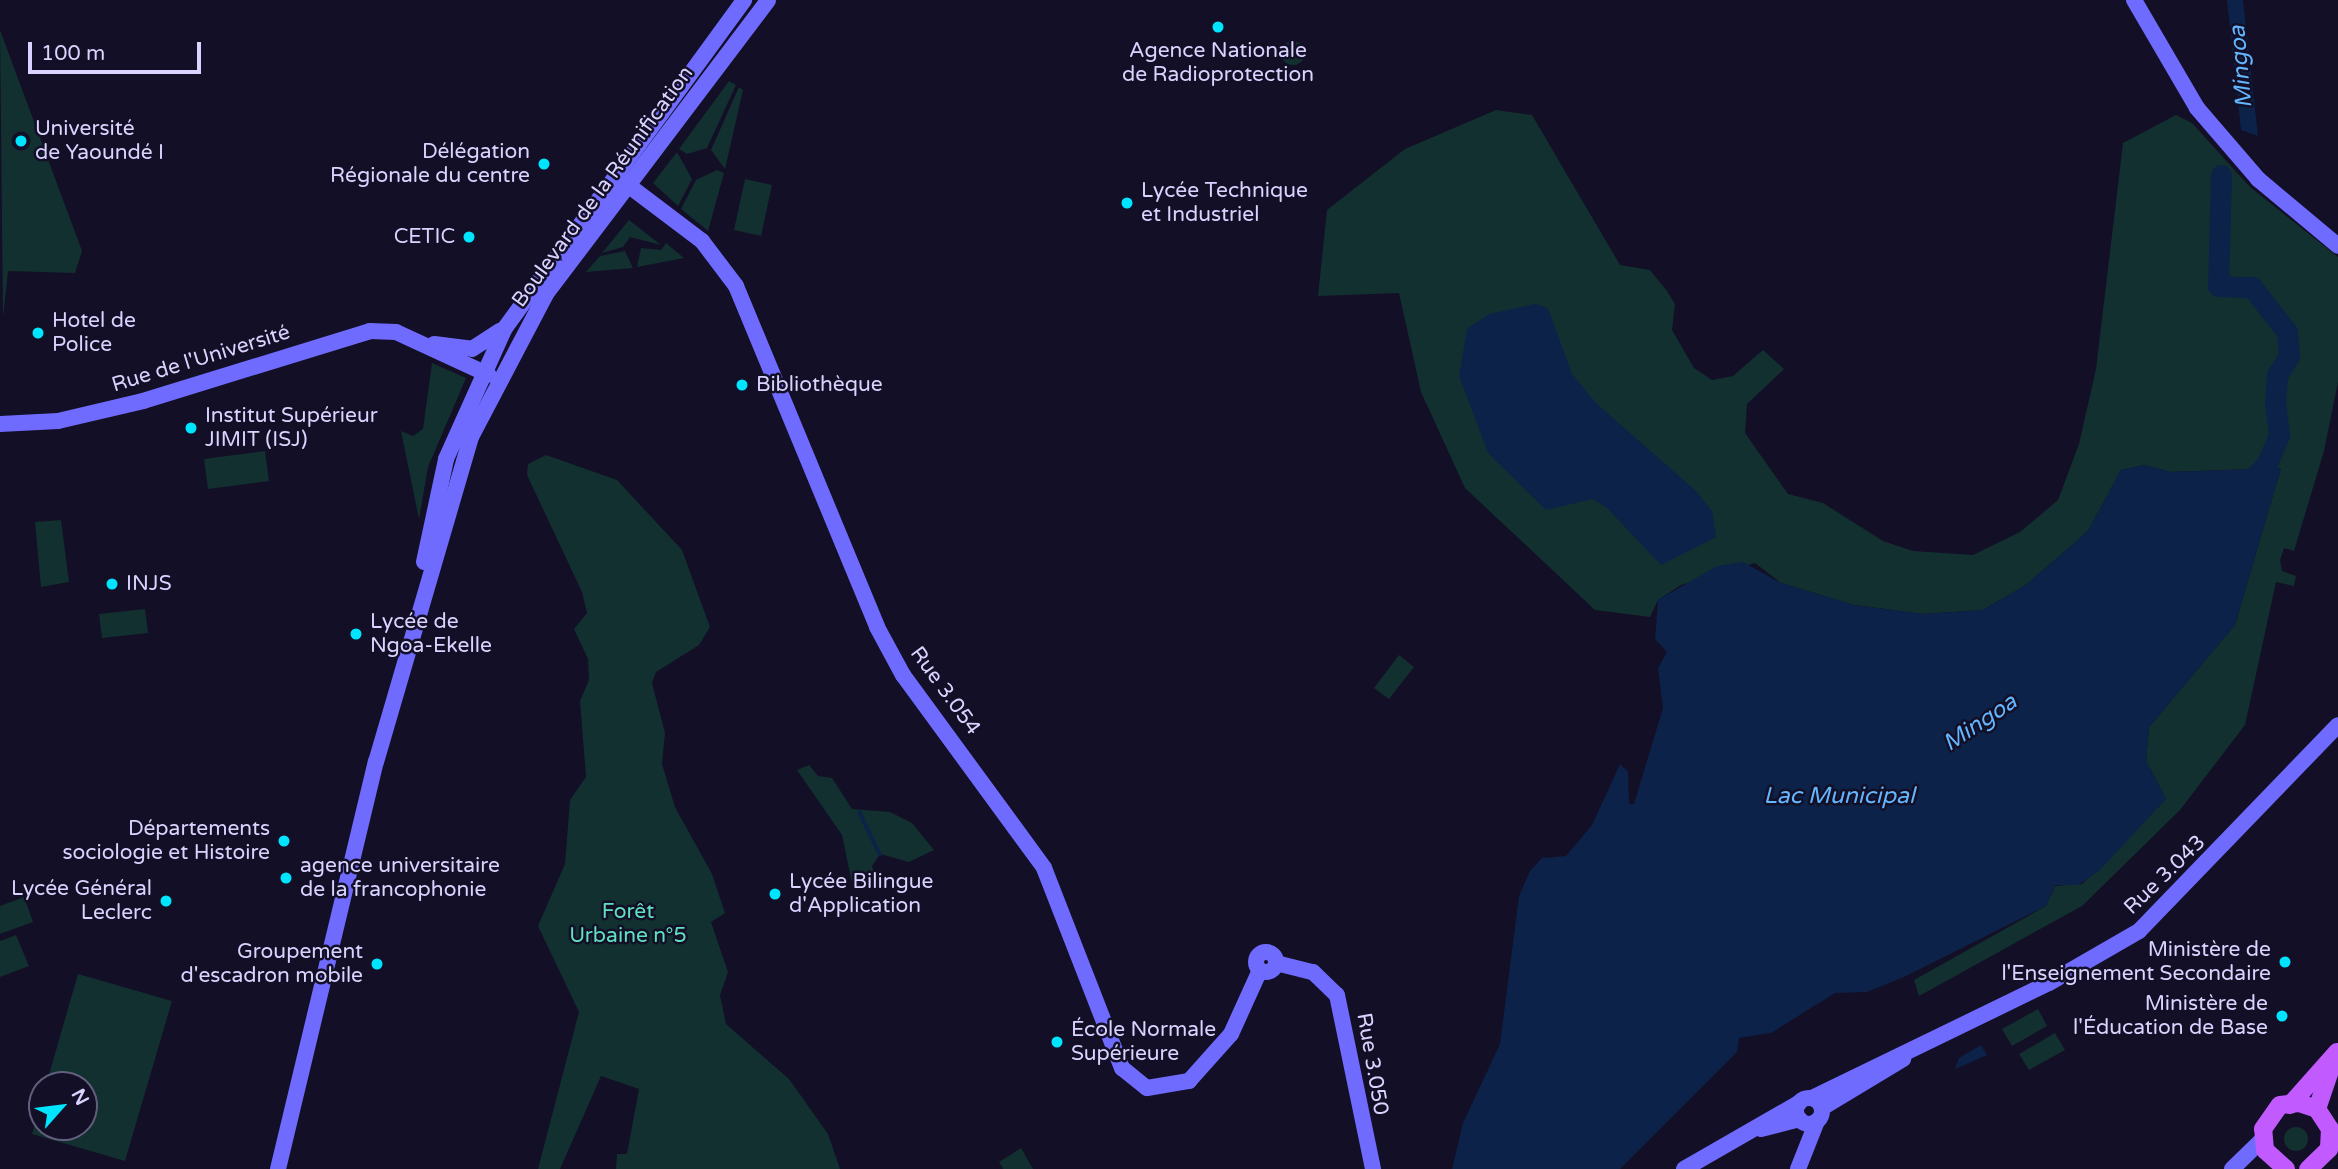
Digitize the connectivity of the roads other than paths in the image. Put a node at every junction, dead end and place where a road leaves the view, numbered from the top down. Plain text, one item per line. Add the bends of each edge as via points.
1 (744, 0) edge
2 (768, 0) edge
3 (2134, 0) edge
4 (616, 176) junction
5 (628, 190) junction
6 (2338, 246) edge
7 (505, 328) junction
8 (411, 339) junction
9 (481, 370) junction
10 (498, 381) junction
11 (0, 424) edge
12 (417, 607) junction
13 (2338, 725) edge
14 (1276, 963) joint
15 (2337, 1051) edge
16 (2290, 1105) junction
17 (1809, 1112) junction
18 (2327, 1116) edge
19 (2263, 1139) junction
20 (2333, 1147) edge
21 (2279, 1168) edge
22 (2314, 1168) edge
23 (278, 1169) edge
24 (1373, 1169) edge
25 (1684, 1169) edge
26 (1798, 1169) edge
27 (2232, 1169) edge

1 - 4 main road, Boulevard de la Réunification
2 - 5 main road, Boulevard de la Réunification
3 - 6 main road via 2197,108 2247,167
4 - 5 main road, Rue 3.054
4 - 7 main road, Boulevard de la Réunification
5 - 10 main road, Boulevard de la Réunification via 546,294
5 - 14 main road, Rue 3.054 via 702,241 736,286 877,627 903,675 1012,815 1044,868 1122,1068 1147,1088 1189,1081 1231,1034 1259,970 1256,960 1264,952
7 - 8 main road, Rue de l'Université via 472,349
7 - 9 main road, Boulevard de la Réunification
8 - 9 main road, Rue de l'Université
8 - 11 main road, Rue de l'Université via 396,332 360,333 144,401 58,421
9 - 10 main road, Rue de l'Université
9 - 12 main road, Boulevard de la Réunification via 446,459
10 - 12 main road, Boulevard de la Réunification via 471,437
12 - 23 main road, Boulevard de la Réunification
13 - 17 main road, Rue 3.043 via 2140,931 1913,1051
14 - 24 main road, Rue 3.050 via 1313,972 1337,995
15 - 16 main road
15 - 18 main road
16 - 18 main road
16 - 19 main road via 2270,1114
17 - 25 main road, Rue 3.043 via 1744,1132
17 - 26 main road via 1808,1143
18 - 20 main road
19 - 21 main road
19 - 27 main road
20 - 22 main road

